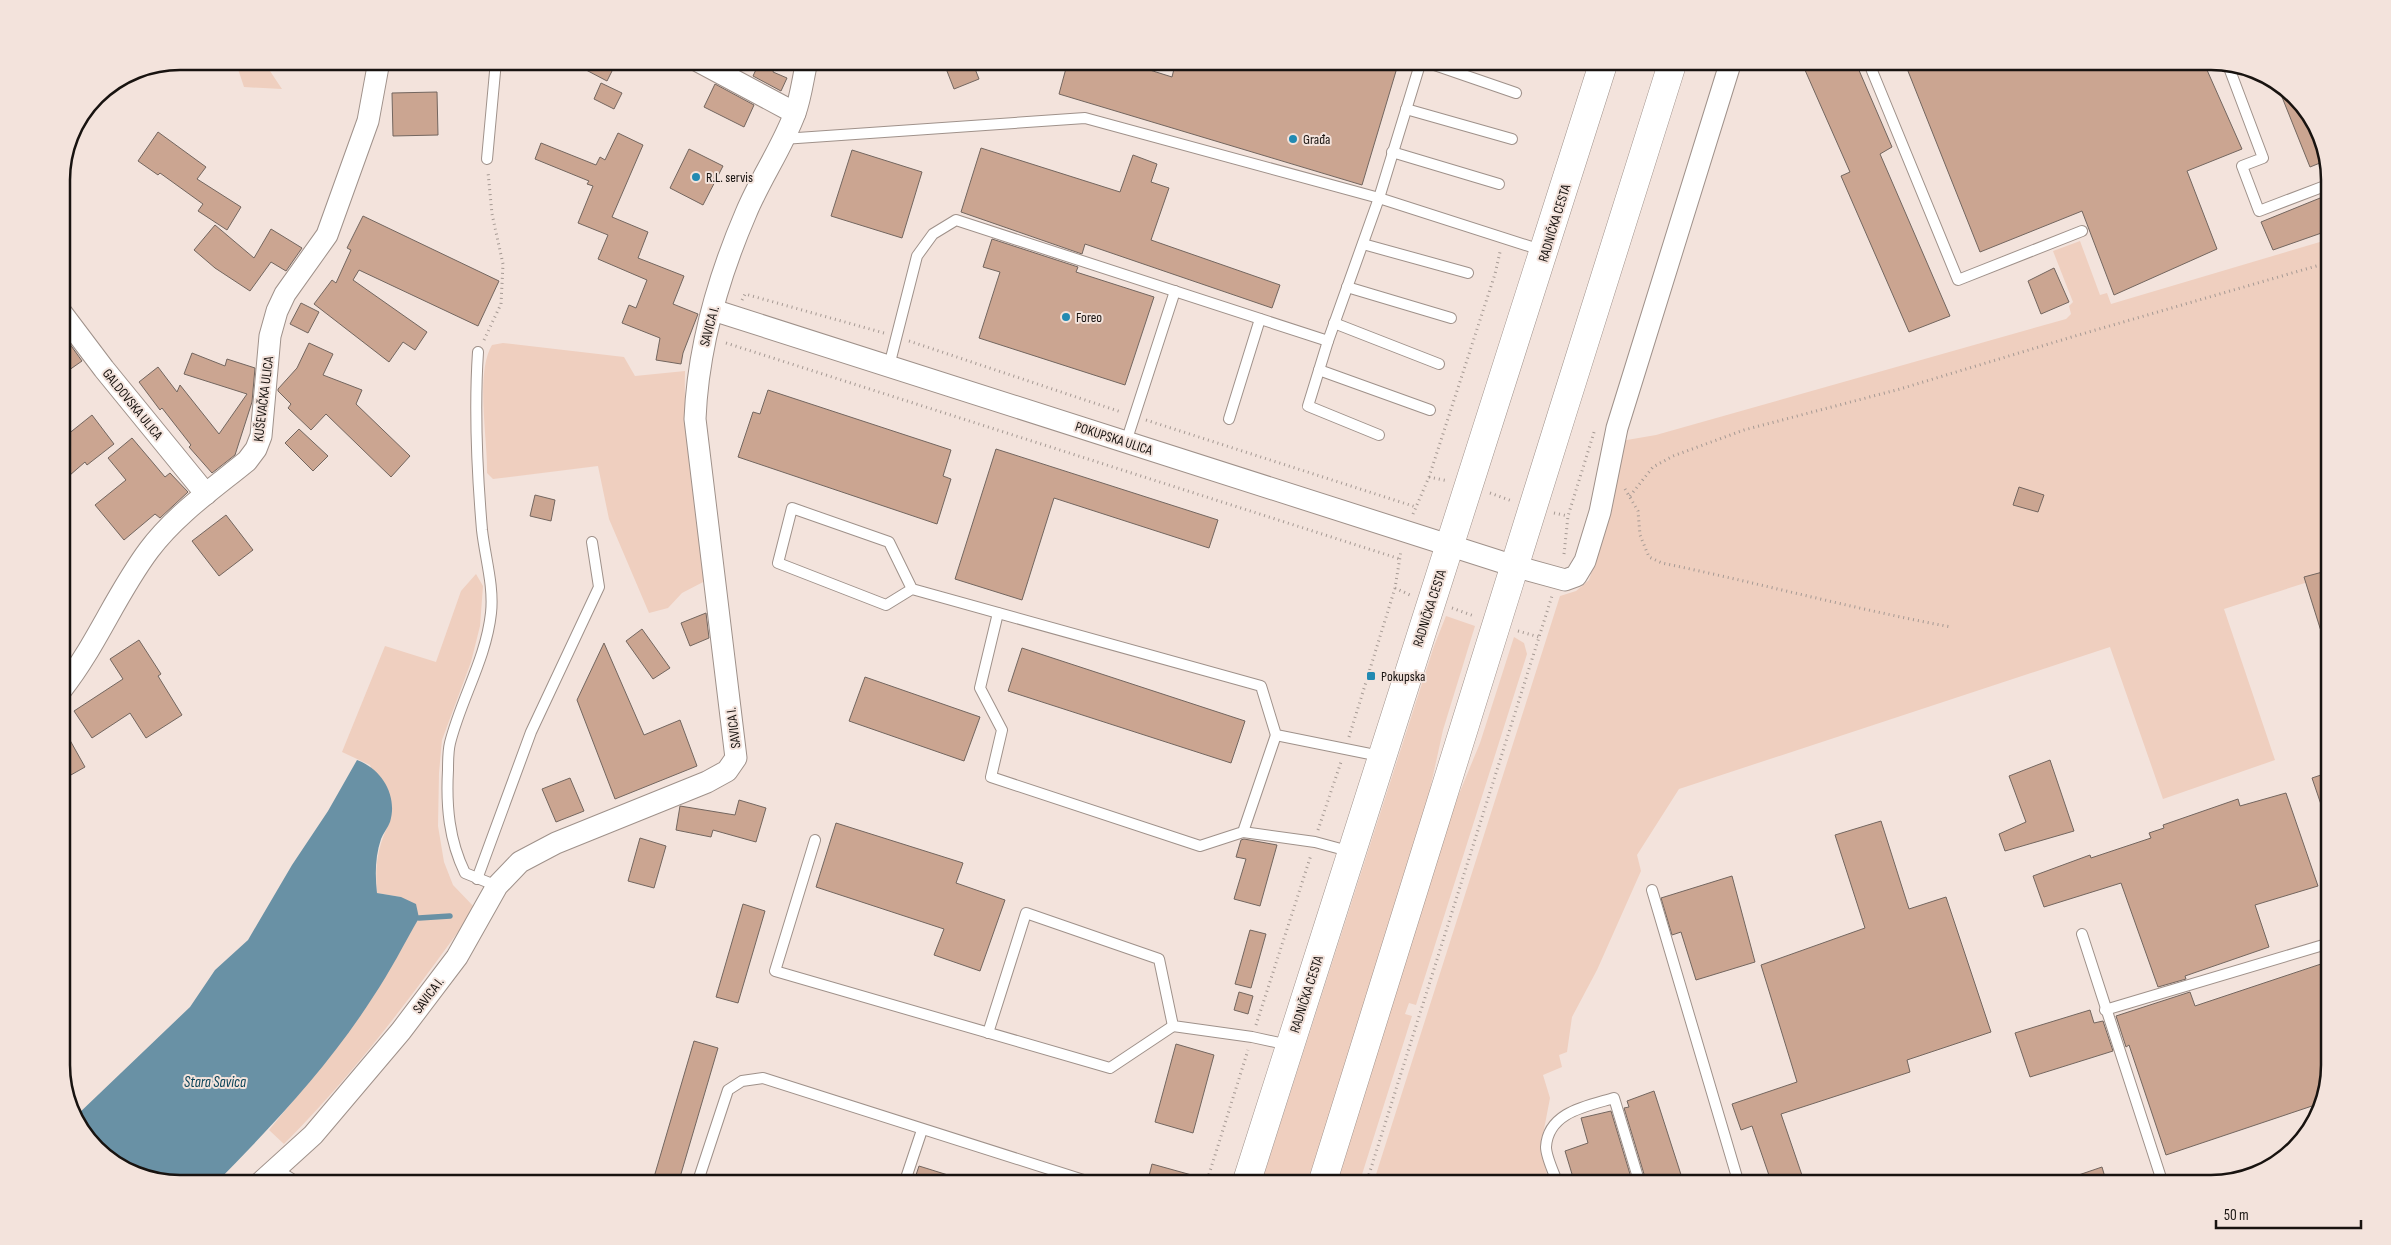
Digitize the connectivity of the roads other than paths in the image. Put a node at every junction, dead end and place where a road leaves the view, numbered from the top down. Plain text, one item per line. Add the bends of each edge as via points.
1 (377, 70) edge
2 (495, 70) edge
3 (715, 70) edge
4 (805, 70) edge
5 (1419, 70) edge
6 (1448, 70) edge
7 (1601, 70) edge
8 (1671, 70) edge
9 (1728, 70) edge
10 (1872, 70) edge
11 (2231, 72) edge
12 (1516, 93) dead end
13 (1406, 109) junction
14 (795, 113) junction
15 (783, 139) junction
16 (1512, 140) dead end
17 (1392, 152) junction
18 (487, 159) road end
19 (1499, 184) dead end
20 (2321, 187) edge
21 (1379, 198) junction
22 (2082, 231) dead end
23 (1363, 244) junction
24 (1545, 251) junction
25 (1468, 273) dead end
26 (1347, 287) junction
27 (1175, 291) junction
28 (713, 310) junction
29 (1451, 318) dead end
30 (1260, 319) junction
31 (70, 323) edge
32 (1334, 323) junction
33 (1328, 341) junction
34 (478, 352) road end
35 (1439, 364) dead end
36 (889, 366) junction
37 (1319, 370) junction
38 (1430, 410) dead end
39 (1229, 419) dead end
40 (1379, 435) dead end
41 (1126, 442) junction
42 (206, 494) junction
43 (592, 542) dead end
44 (1450, 545) junction
45 (1514, 566) junction
46 (912, 589) junction
47 (998, 613) junction
48 (70, 677) edge
49 (1276, 735) junction
50 (1383, 757) junction
51 (1243, 832) junction
52 (815, 840) dead end
53 (1352, 852) junction
54 (477, 878) junction
55 (497, 886) junction
56 (1652, 890) dead end
57 (2082, 934) dead end
58 (2321, 946) edge
59 (2106, 1010) junction
60 (1173, 1026) junction
61 (988, 1033) junction
62 (1290, 1046) junction
63 (922, 1130) junction
64 (276, 1169) junction
65 (269, 1175) edge
66 (286, 1175) edge
67 (701, 1175) edge
68 (907, 1175) edge
69 (1067, 1175) edge
70 (1249, 1175) edge
71 (1325, 1175) edge
72 (1555, 1175) edge
73 (1637, 1175) edge
74 (1736, 1175) edge
75 (2160, 1175) edge

1 - 42 street, KUŠEVAČKA ULICA via 368,121 327,235 285,294 277,311 270,336 261,436 256,449
2 - 18 lane
3 - 14 street
4 - 14 street, SAVICA I.
5 - 13 lane
6 - 12 lane
7 - 24 main road, RADNIČKA CESTA
8 - 45 main road
9 - 45 street, POKUPSKA ULICA via 1617,428 1600,512 1585,562 1576,576 1565,580
10 - 22 lane via 1958,280
11 - 20 lane via 2264,158 2242,166 2259,211
13 - 16 lane
13 - 17 lane
14 - 15 street, SAVICA I.
15 - 21 lane via 1085,118
15 - 28 street, SAVICA I. via 746,211
17 - 19 lane
17 - 21 lane
21 - 23 lane
21 - 24 lane
23 - 25 lane
23 - 26 lane
24 - 44 main road, RADNIČKA CESTA
26 - 29 lane
26 - 32 lane
27 - 30 lane
27 - 36 lane via 956,220 933,234 917,256
27 - 41 lane
28 - 36 street, POKUPSKA ULICA
28 - 55 street, SAVICA I. via 700,356 695,419 736,758 727,771 707,782 556,843 520,862
30 - 33 lane
30 - 39 lane
31 - 42 street, GALDOVSKA ULICA
32 - 33 lane
32 - 35 lane
33 - 37 lane
34 - 54 lane via 476,441 491,614 474,681 449,745 447,788 449,828 458,857 465,873
36 - 41 street, POKUPSKA ULICA
37 - 38 lane
37 - 40 lane via 1308,406
41 - 44 street, POKUPSKA ULICA
42 - 48 street, KUŠEVAČKA ULICA via 149,549
43 - 54 lane via 598,587 532,732
44 - 45 street, POKUPSKA ULICA
44 - 50 main road, RADNIČKA CESTA
45 - 71 main road
46 - 46 lane via 889,542 792,508 778,563 886,605
46 - 47 lane
47 - 49 lane via 1261,686
47 - 51 lane via 980,688 1002,730 991,777 1200,846
49 - 50 lane
49 - 51 lane
50 - 53 main road, RADNIČKA CESTA
51 - 53 lane via 1315,842
52 - 61 lane via 775,971
53 - 62 main road, RADNIČKA CESTA
54 - 55 lane
55 - 64 street, SAVICA I. via 457,957 401,1031 313,1135
56 - 74 lane
57 - 59 lane
58 - 59 lane
59 - 75 lane
60 - 61 lane via 1110,1068
60 - 61 lane via 1160,959 1026,913
60 - 62 lane
62 - 70 main road, RADNIČKA CESTA
63 - 67 lane via 763,1078 742,1081 728,1090
63 - 68 lane
63 - 69 lane
64 - 65 street, SAVICA I.
64 - 66 lane
72 - 73 lane via 1546,1148 1551,1130 1568,1112 1614,1098

